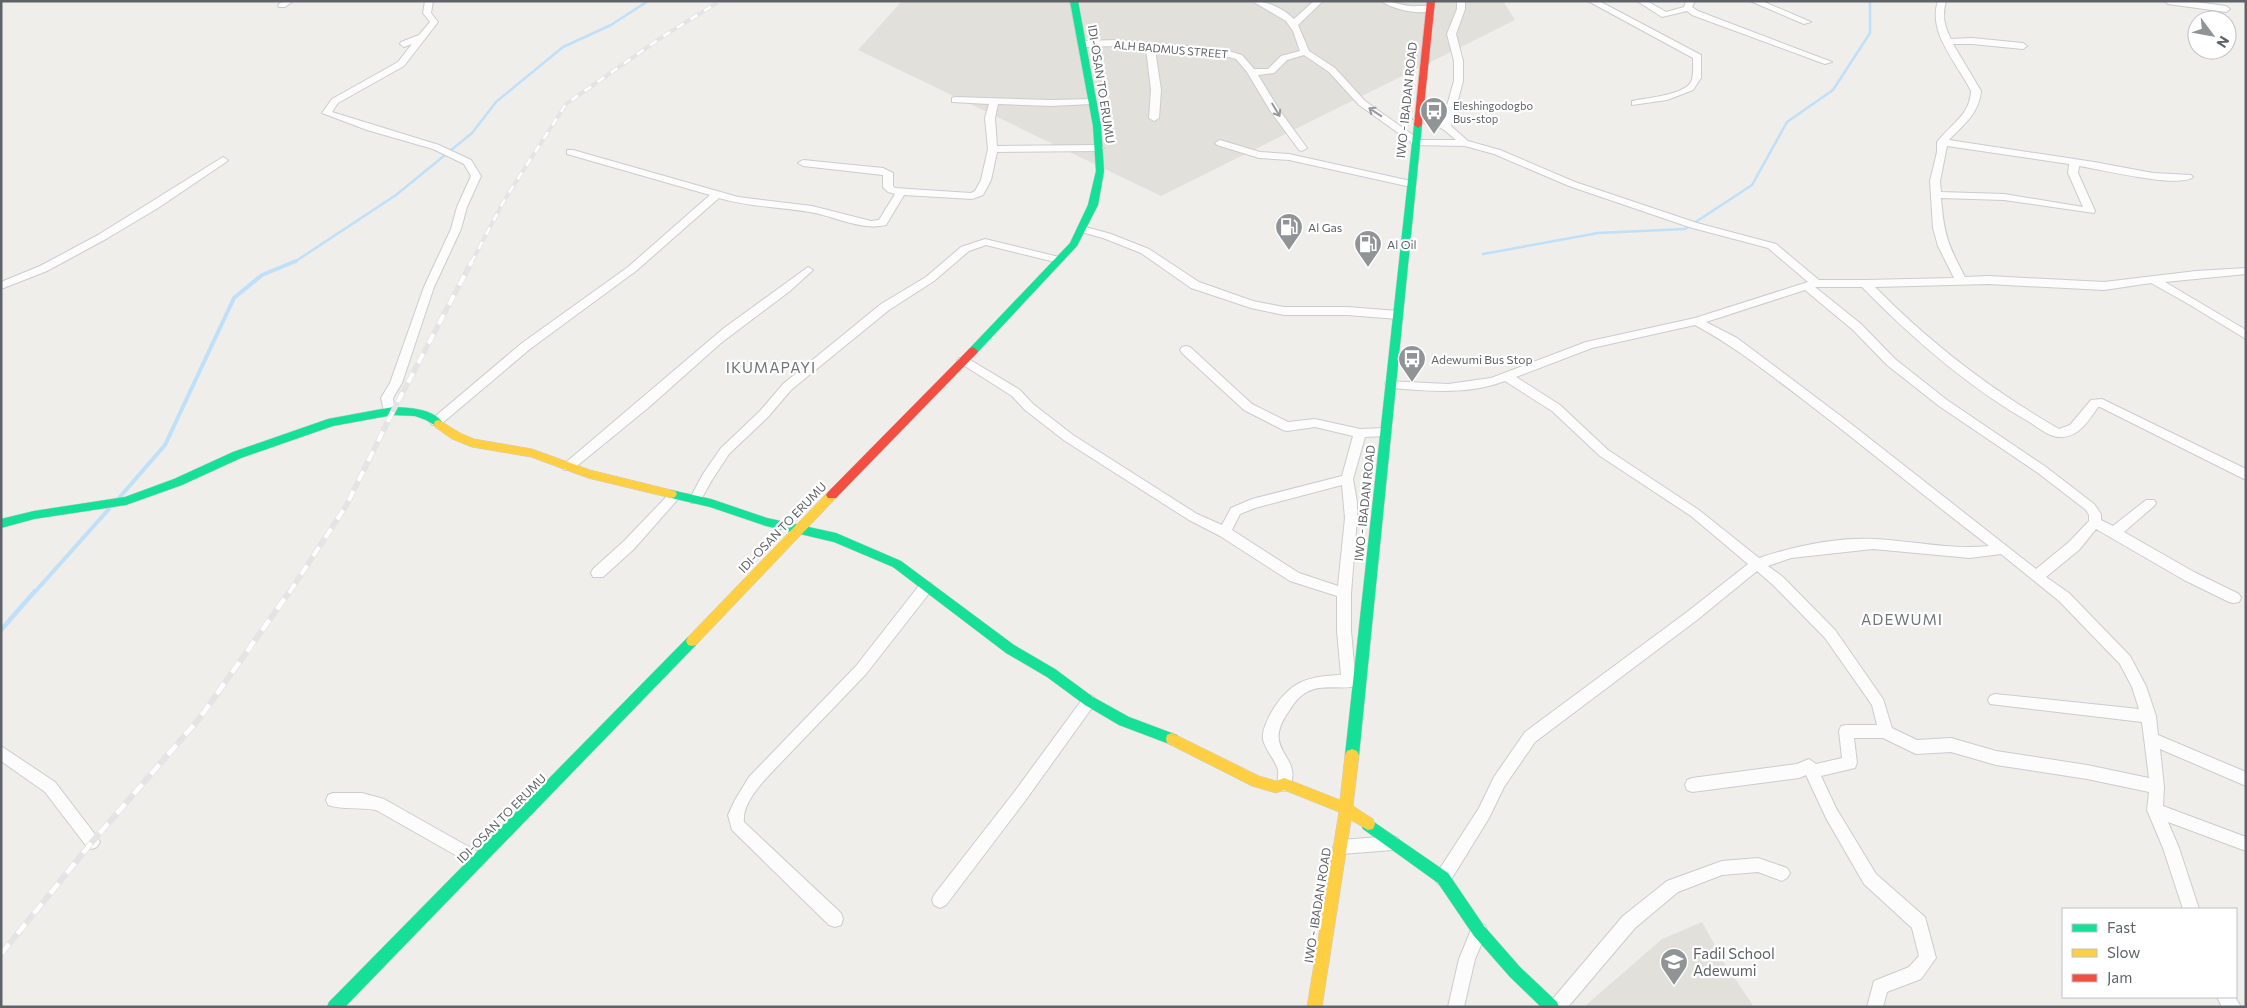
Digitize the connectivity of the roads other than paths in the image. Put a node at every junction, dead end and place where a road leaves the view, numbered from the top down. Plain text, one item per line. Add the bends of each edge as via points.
1 (429, 1) edge
2 (1074, 1) edge
3 (1256, 1) edge
4 (1318, 1) edge
5 (1386, 1) edge
6 (1461, 1) edge
7 (1592, 1) edge
8 (1641, 1) edge
9 (1754, 1) edge
10 (1942, 1) edge
11 (2168, 1) edge
12 (1616, 4) dead end
13 (1690, 4) edge
14 (1431, 5) edge
15 (1606, 8) junction
16 (2226, 9) dead end
17 (1807, 22) dead end
18 (1295, 23) junction
19 (420, 40) junction
20 (1948, 42) junction
21 (404, 44) dead end
22 (1082, 44) junction
23 (1150, 46) junction
24 (2023, 46) dead end
25 (1305, 52) junction
26 (1828, 62) dead end
27 (1251, 71) junction
28 (955, 100) dead end
29 (1091, 101) junction
30 (994, 102) junction
31 (1635, 103) dead end
32 (1154, 118) dead end
33 (1418, 119) junction
34 (1446, 127) junction
35 (1415, 141) junction
36 (1942, 142) junction
37 (1220, 143) dead end
38 (1466, 143) junction
39 (1099, 148) junction
40 (1302, 148) dead end
41 (993, 149) junction
42 (570, 152) dead end
43 (223, 160) dead end
44 (2074, 162) junction
45 (803, 163) dead end
46 (2188, 176) dead end
47 (1411, 184) junction
48 (901, 192) junction
49 (717, 194) junction
50 (1935, 195) junction
51 (1082, 230) junction
52 (1059, 260) junction
53 (808, 270) dead end
54 (2246, 271) edge
55 (2153, 280) junction
56 (1962, 282) junction
57 (1810, 284) junction
58 (1865, 284) junction
59 (1, 286) edge
60 (1398, 315) junction
61 (1696, 321) junction
62 (2246, 335) edge
63 (1186, 350) dead end
64 (963, 362) junction
65 (1507, 377) junction
66 (1391, 384) junction
67 (393, 410) junction
68 (436, 422) junction
69 (1385, 432) junction
70 (1360, 433) junction
71 (568, 467) junction
72 (2246, 474) edge
73 (1347, 479) junction
74 (674, 496) junction
75 (695, 500) junction
76 (2150, 503) dead end
77 (2095, 522) junction
78 (1, 524) edge
79 (798, 530) junction
80 (1225, 532) junction
81 (2115, 532) junction
82 (2003, 549) junction
83 (1757, 564) junction
84 (598, 573) dead end
85 (2036, 577) junction
86 (926, 587) junction
87 (1344, 593) junction
88 (2234, 598) dead end
89 (1355, 681) junction
90 (1088, 700) junction
91 (1995, 700) dead end
92 (2149, 716) junction
93 (1886, 732) junction
94 (2152, 739) junction
95 (1, 752) edge
96 (1809, 766) junction
97 (2246, 779) edge
98 (1284, 784) junction
99 (1692, 785) dead end
100 (2157, 787) junction
101 (333, 800) dead end
102 (1346, 809) junction
103 (2155, 810) junction
104 (92, 842) dead end
105 (1393, 843) junction
106 (2246, 844) edge
107 (1341, 847) junction
108 (478, 860) junction
109 (1782, 873) dead end
110 (1443, 878) junction
111 (940, 900) dead end
112 (2192, 908) edge
113 (835, 919) dead end
114 (1479, 931) junction
115 (334, 1007) edge
116 (1314, 1007) edge
117 (1456, 1007) edge
118 (1552, 1007) edge
119 (1558, 1007) edge
120 (1875, 1007) edge

1 - 19 street via 427,13 434,22
2 - 22 street, IDI-OSAN TO ERUMU
3 - 18 street
4 - 18 street
5 - 14 street via 1408,9
6 - 34 street via 1462,9 1451,32 1459,65
7 - 15 street
8 - 13 street via 1665,15
9 - 17 street
10 - 20 street via 1938,11
11 - 16 street
12 - 15 street
13 - 26 street via 1695,13
14 - 33 street, IWO - IBADAN ROAD
15 - 31 street via 1698,58 1695,83 1690,89
18 - 25 street
19 - 21 street
19 - 67 street via 401,64 335,101 327,113 436,147 468,162 476,176 430,287 396,383 387,398 388,408
20 - 24 street
20 - 36 street via 1952,54 1974,85 1976,98 1965,120
22 - 23 street, ALH BADMUS STREET
22 - 29 street, IDI-OSAN TO ERUMU
23 - 27 street, ALH BADMUS STREET via 1233,54 1242,59
23 - 32 street via 1156,90
25 - 27 street via 1284,58 1268,72
35 -> 25 street via 1362,103 1332,70
27 -> 40 street, ALH BADMUS STREET
28 - 30 street
29 - 30 street
29 - 39 street, IDI-OSAN TO ERUMU
30 - 41 street via 990,118
33 - 34 street
33 - 35 street, IWO - IBADAN ROAD
34 - 38 street
35 - 38 street
35 - 47 street, IWO - IBADAN ROAD
36 - 44 street
36 - 50 street
37 - 47 street via 1259,155 1289,157
38 - 57 street via 1497,152 1572,184 1693,225 1772,246
39 - 41 street
39 - 51 street, IDI-OSAN TO ERUMU via 1100,171 1093,205
41 - 48 street via 986,180 979,193 972,196
42 - 49 street
43 - 59 street via 111,232 25,278
44 - 46 street via 2166,179
44 - 50 street via 2073,173 2090,211 2004,197
45 - 48 street via 884,171 888,173 888,187
47 - 60 street, IWO - IBADAN ROAD
48 - 49 street via 888,216 878,224
49 - 68 street via 632,269 526,346
50 - 56 street via 1942,246
51 - 52 street, IDI-OSAN TO ERUMU
51 - 60 street via 1145,251 1195,285 1251,304 1284,311
52 - 64 street, IDI-OSAN TO ERUMU
52 - 75 street via 985,242 965,248 930,279 885,306 787,387 725,451
53 - 71 street via 776,298 717,340
54 - 55 street
55 - 56 street via 2104,286 2017,281
55 - 62 street via 2176,290
56 - 58 street
57 - 58 street
57 - 61 street
57 - 77 street via 1892,362 1943,403 2090,507 2095,514
58 - 72 street via 1934,349 2057,433 2066,435 2072,431 2096,403 2102,403
60 - 66 street, IWO - IBADAN ROAD
61 - 65 street via 1590,345
61 - 82 street via 1733,341
63 - 70 street via 1248,407 1279,424 1287,427 1315,423
64 - 79 street, IDI-OSAN TO ERUMU
64 - 80 street via 1016,393 1069,438 1116,470 1193,517
65 - 66 street via 1448,388
65 - 83 street via 1549,402 1604,453 1695,514
66 - 69 street, IWO - IBADAN ROAD
67 - 68 street via 415,412
67 - 78 street via 332,422 266,444 126,501 34,515
68 - 71 street via 472,443 532,453
69 - 70 street
69 - 89 street, IWO - IBADAN ROAD
70 - 73 street
71 - 74 street
73 - 80 street via 1235,510
73 - 87 street via 1352,518
74 - 75 street
74 - 84 street
75 - 79 street
76 - 81 street
77 - 81 street
77 - 85 street via 2074,546
79 - 86 street via 836,538 869,551 897,564
79 - 108 street, IDI-OSAN TO ERUMU
80 - 87 street via 1295,577
81 - 88 street via 2189,576
82 - 83 street via 1970,553 1873,544 1850,545 1790,554
82 - 85 street
83 - 93 street via 1830,634 1878,703
83 - 110 street via 1530,737 1498,782 1484,814
85 - 92 street via 2064,597 2125,660 2139,686
86 - 90 street via 1010,649
86 - 113 street via 861,670 754,782 736,815 737,825
87 - 89 street via 1344,631
89 - 98 street via 1323,682 1300,688 1287,701 1270,736 1272,746 1286,768
89 - 102 street, IWO - IBADAN ROAD
90 - 98 street via 1124,721 1182,743 1257,782 1276,787
90 - 111 street
91 - 92 street
92 - 94 street
93 - 96 street via 1846,731 1850,763 1812,772
93 - 100 street via 1916,747 1951,745 1996,758
94 - 97 street
94 - 100 street
95 - 104 street via 50,786
96 - 99 street
96 - 120 street via 1831,813 1870,879 1919,923 1928,958 1915,973 1880,986
98 - 102 street
100 - 103 street
101 - 108 street via 362,800 379,804
102 - 105 street
102 - 107 street, IWO - IBADAN ROAD
103 - 106 street
103 - 112 street
105 - 107 street
105 - 110 street
107 - 116 street, IWO - IBADAN ROAD
108 - 115 street, IDI-OSAN TO ERUMU
109 - 119 street via 1758,865 1722,868 1672,886 1629,922
110 - 114 street
114 - 117 street via 1467,960
114 - 118 street

